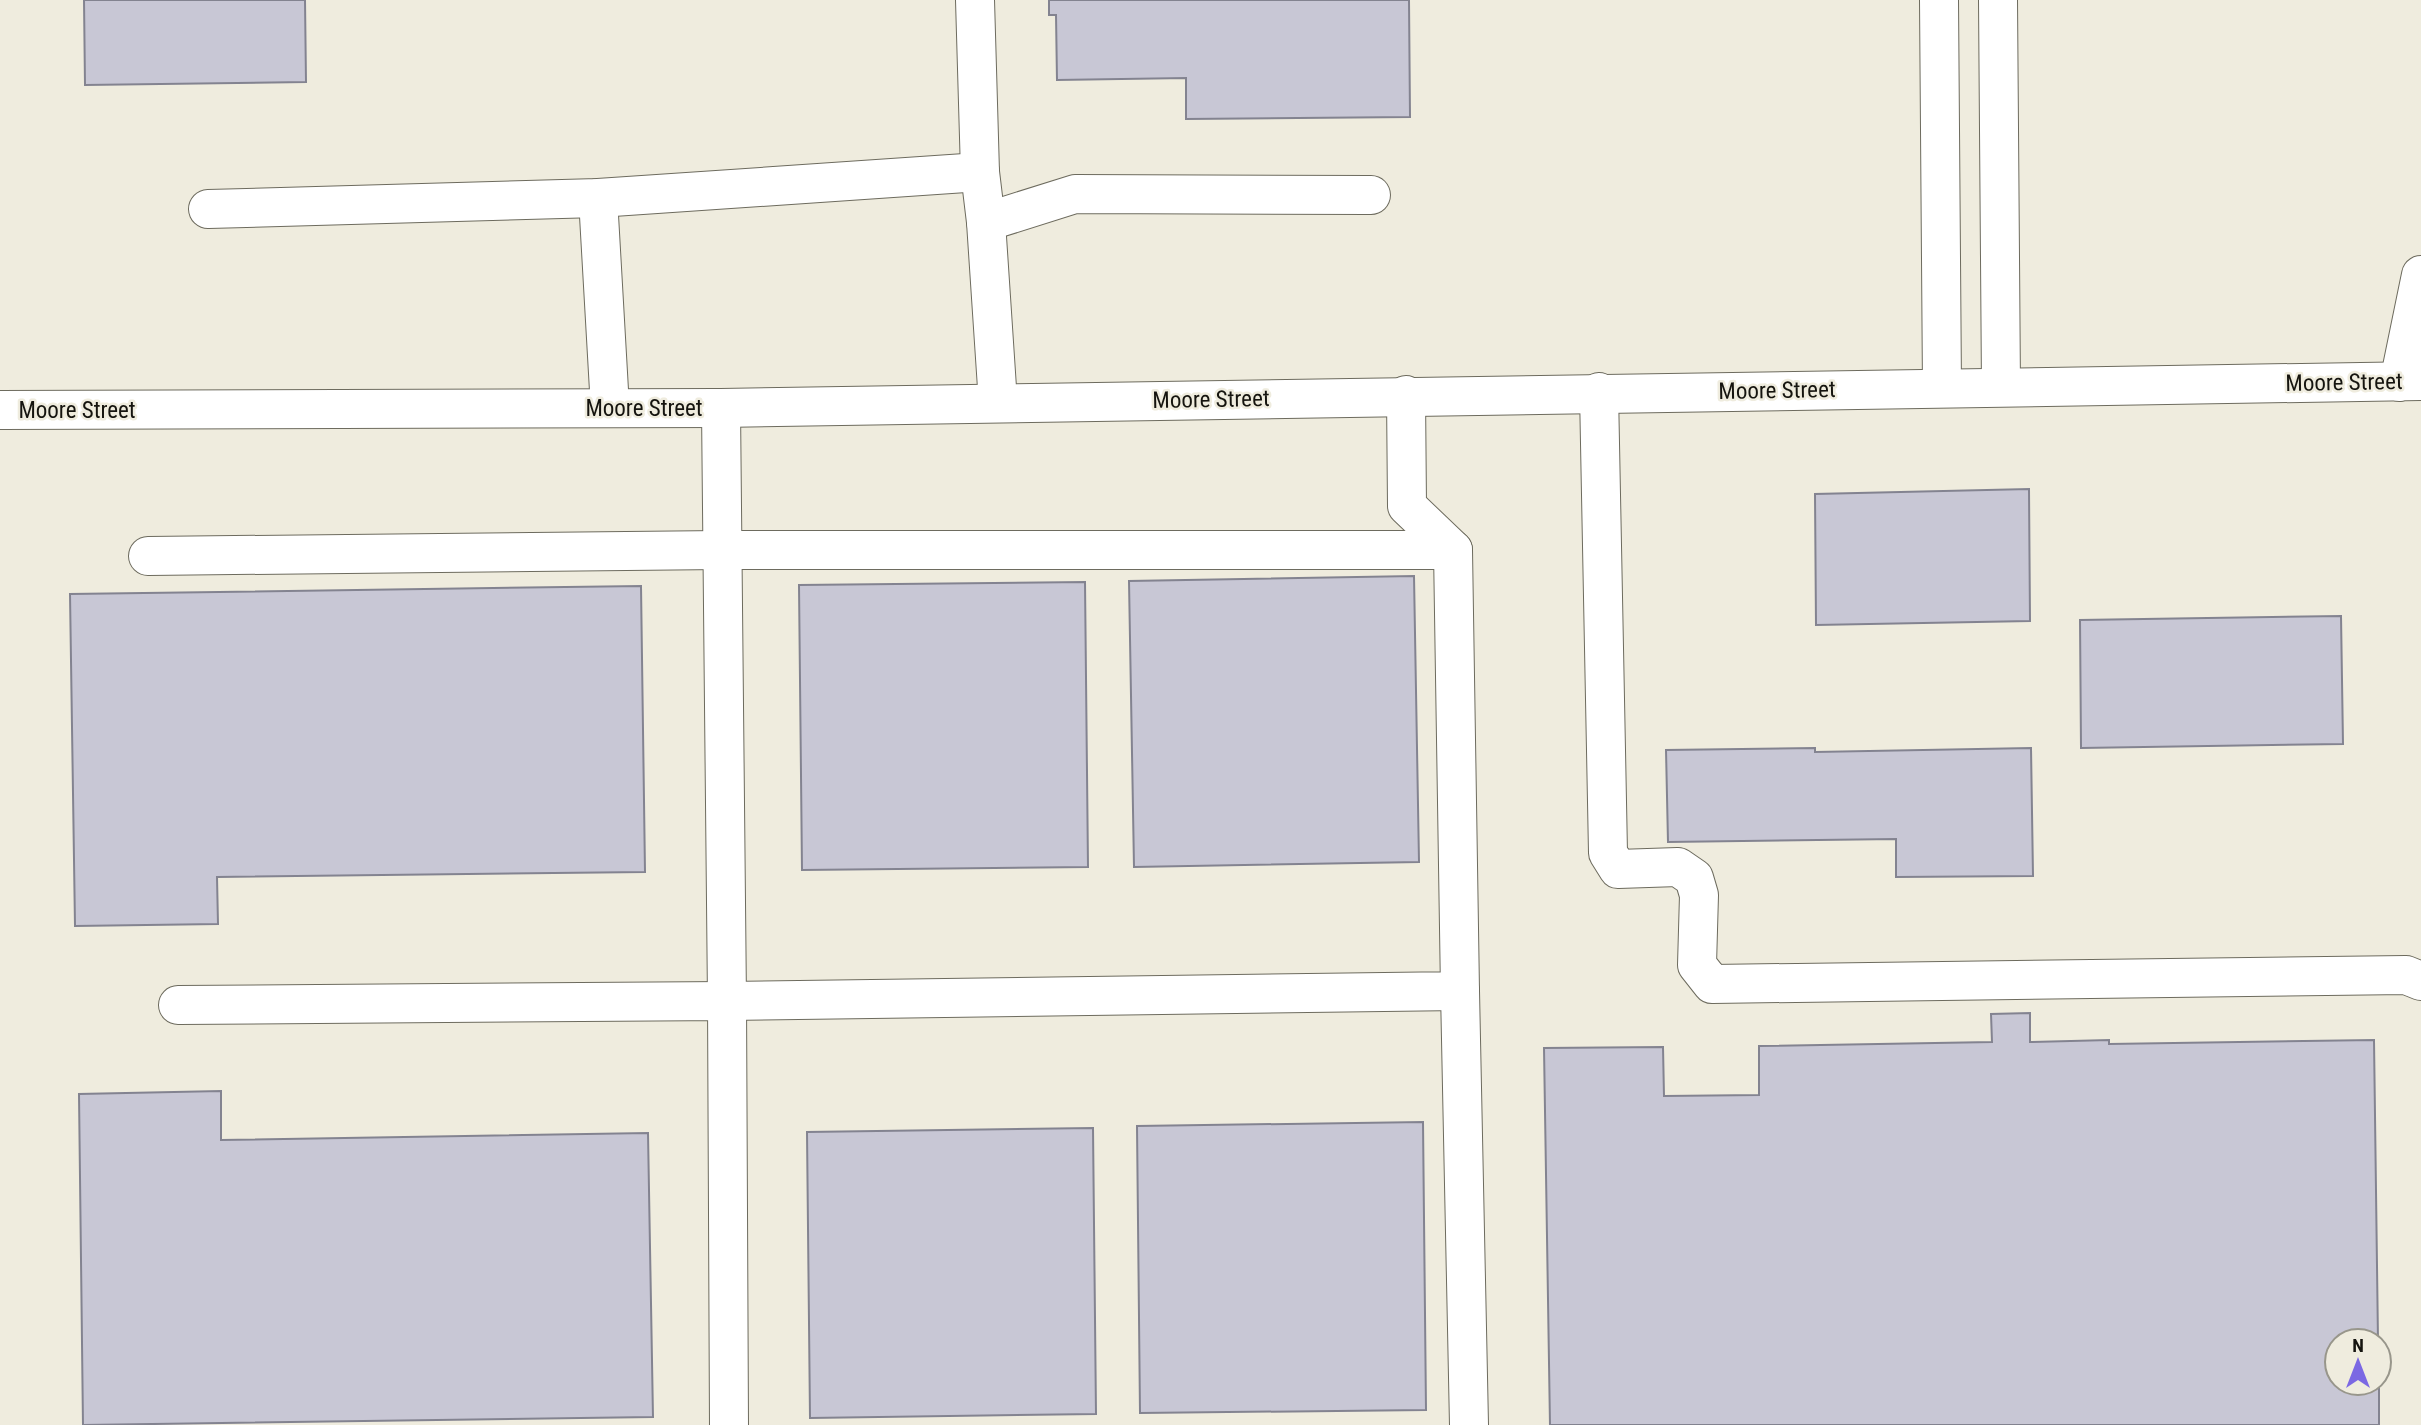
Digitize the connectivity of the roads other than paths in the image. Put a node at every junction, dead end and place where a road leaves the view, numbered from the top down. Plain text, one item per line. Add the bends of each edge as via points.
1 (975, 0) edge
2 (1939, 0) edge
3 (1998, 0) edge
4 (980, 172) junction
5 (1371, 195) dead end
6 (598, 198) junction
7 (208, 209) dead end
8 (986, 222) junction
9 (2421, 275) edge
10 (2410, 382) edge
11 (2001, 387) junction
12 (1942, 388) junction
13 (1599, 392) junction
14 (1406, 395) junction
15 (998, 402) junction
16 (610, 408) junction
17 (721, 408) junction
18 (0, 410) edge
19 (721, 550) junction
20 (1453, 550) junction
21 (148, 556) dead end
22 (2421, 981) edge
23 (1460, 991) junction
24 (727, 1001) junction
25 (178, 1005) dead end
26 (729, 1425) edge
27 (1469, 1425) edge

1 - 4 street
2 - 12 street
3 - 11 street
4 - 6 street
4 - 8 street
5 - 8 street via 1075,194
6 - 7 street
6 - 16 street
8 - 15 street
9 - 10 street
10 - 11 street, Moore Street
11 - 12 street, Moore Street
12 - 13 street, Moore Street
13 - 14 street, Moore Street
13 - 22 street via 1608,853 1618,869 1678,867 1694,878 1699,895 1697,965 1712,984 2406,975
14 - 15 street, Moore Street
14 - 20 street via 1407,506
15 - 17 street, Moore Street
16 - 17 street, Moore Street
16 - 18 street, Moore Street
17 - 19 street
19 - 20 street
19 - 21 street
19 - 24 street
20 - 23 street
23 - 24 street
23 - 27 street
24 - 25 street
24 - 26 street

